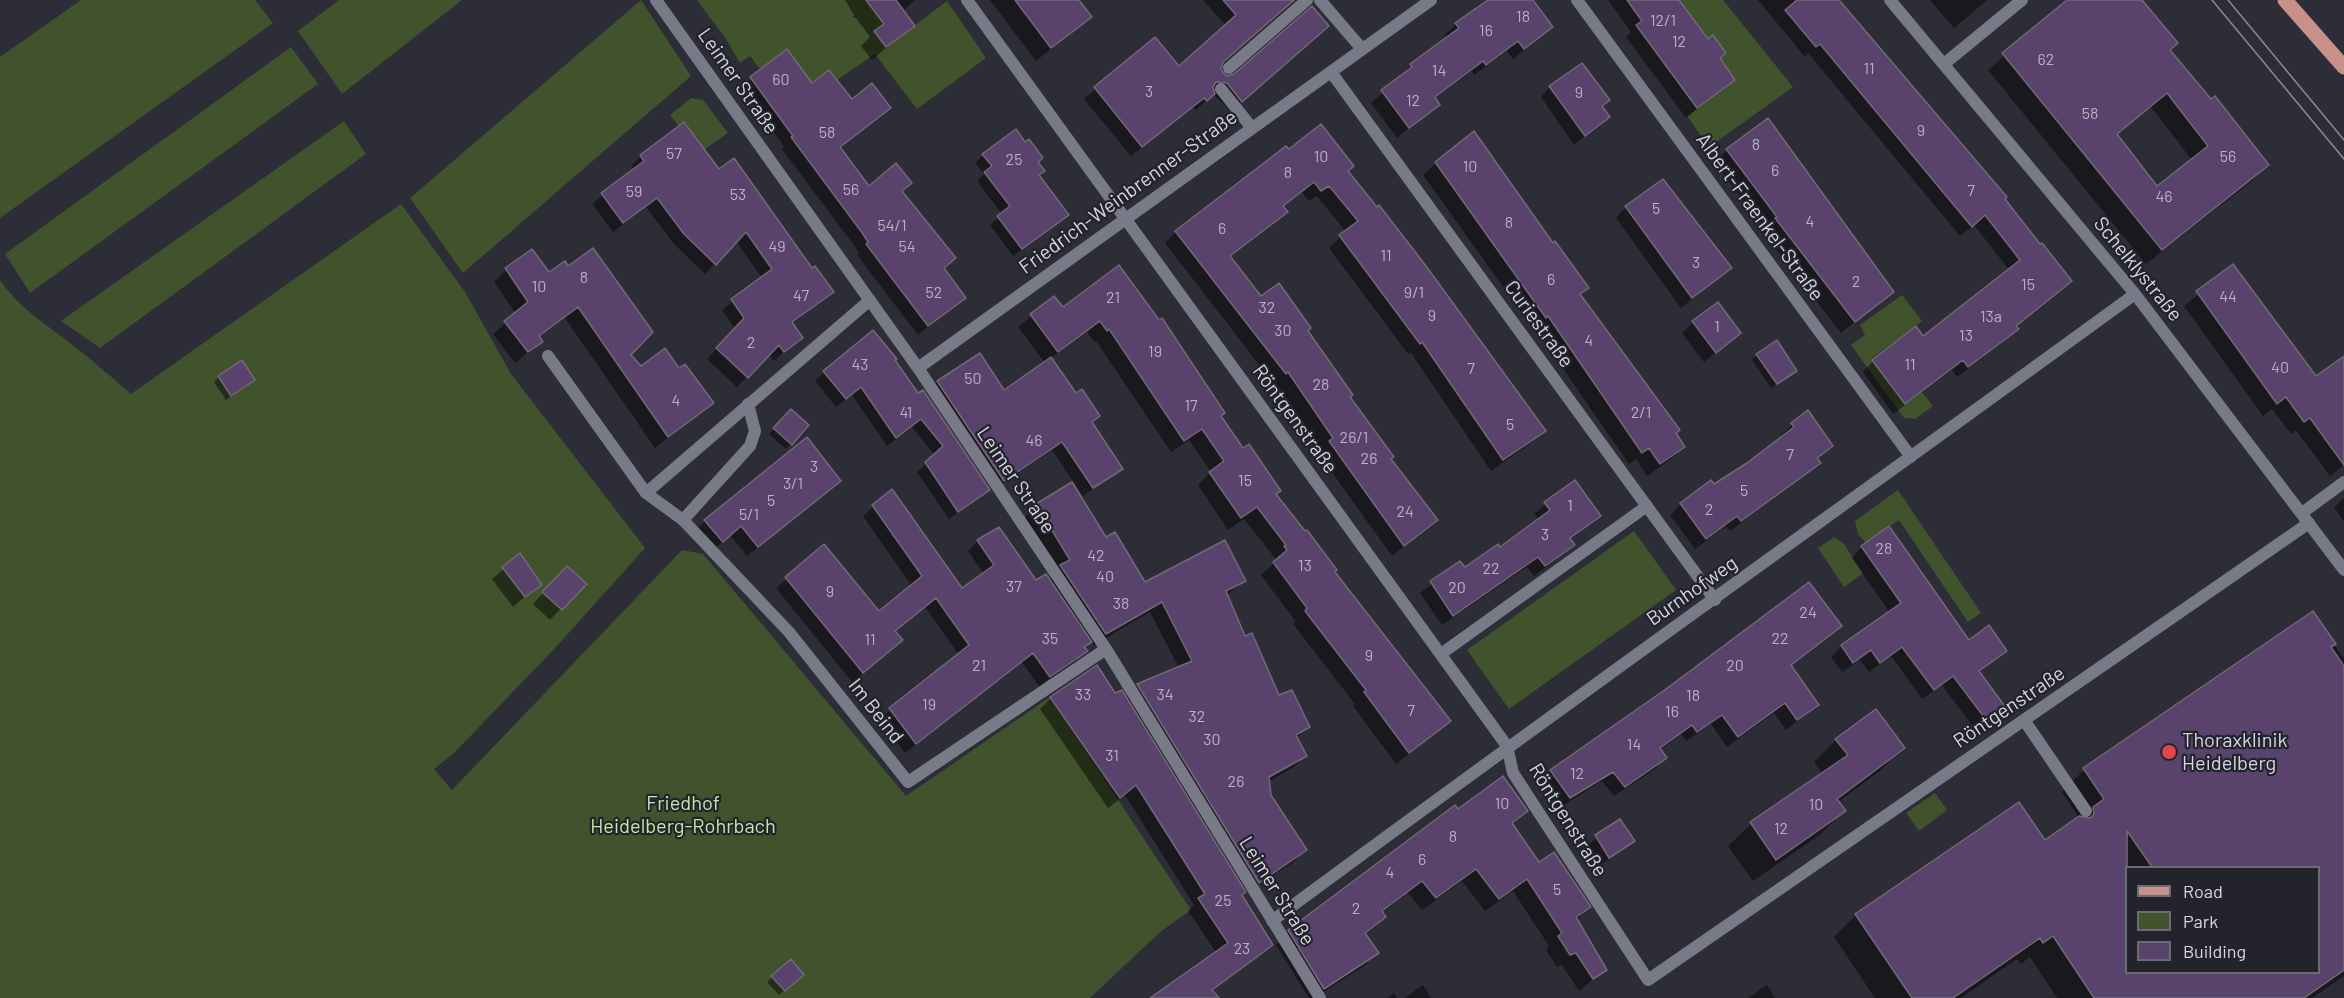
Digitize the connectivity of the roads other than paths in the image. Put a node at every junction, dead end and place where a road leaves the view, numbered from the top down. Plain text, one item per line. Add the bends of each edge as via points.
1 (656, 0) edge
2 (967, 0) edge
3 (1307, 0) edge
4 (1320, 0) edge
5 (1431, 0) edge
6 (1577, 0) edge
7 (1890, 0) edge
8 (2022, 0) edge
9 (2285, 0) edge
10 (1362, 49) junction
11 (1944, 64) junction
12 (2344, 67) edge
13 (1229, 68) dead end
14 (1331, 72) junction
15 (1221, 89) dead end
16 (1252, 128) junction
17 (1125, 218) junction
18 (2135, 294) junction
19 (870, 300) junction
20 (548, 356) dead end
21 (918, 368) junction
22 (748, 404) junction
23 (1911, 457) junction
24 (2344, 482) edge
25 (646, 494) junction
26 (1647, 506) junction
27 (2305, 518) junction
28 (683, 520) junction
29 (2344, 570) edge
30 (1715, 600) junction
31 (1106, 649) junction
32 (1442, 654) junction
33 (2024, 720) junction
34 (1507, 746) junction
35 (2086, 811) dead end
36 (1272, 921) junction
37 (1320, 998) edge

1 - 19 street, Leimer Straße
2 - 17 street, Röntgenstraße
3 - 13 street
4 - 10 street
5 - 10 street, Friedrich-Weinbrenner-Straße
6 - 23 street, Albert-Fraenkel-Straße
7 - 11 street, Schelklystraße
8 - 11 street
9 - 12 main road
10 - 14 street, Friedrich-Weinbrenner-Straße
11 - 18 street, Schelklystraße
14 - 16 street, Friedrich-Weinbrenner-Straße
14 - 26 street, Curiestraße
15 - 16 street
16 - 17 street, Friedrich-Weinbrenner-Straße
17 - 21 street, Friedrich-Weinbrenner-Straße
17 - 32 street, Röntgenstraße
18 - 23 street, Burnhofweg
18 - 27 street, Schelklystraße
19 - 21 street, Leimer Straße
19 - 22 street
20 - 25 street, Im Beind
21 - 31 street, Leimer Straße
22 - 25 street
22 - 28 street via 755,432 750,446
23 - 30 street, Burnhofweg
24 - 27 street, Röntgenstraße
25 - 28 street, Im Beind
26 - 30 street, Curiestraße
26 - 32 street
27 - 29 street, Schelklystraße
27 - 33 street, Röntgenstraße
28 - 31 street, Im Beind via 789,632 908,782
30 - 34 street, Burnhofweg
31 - 36 street, Leimer Straße
32 - 34 street, Röntgenstraße
33 - 34 street, Röntgenstraße via 1648,980 1513,773
33 - 35 street
34 - 36 street, Burnhofweg
36 - 37 street, Leimer Straße

